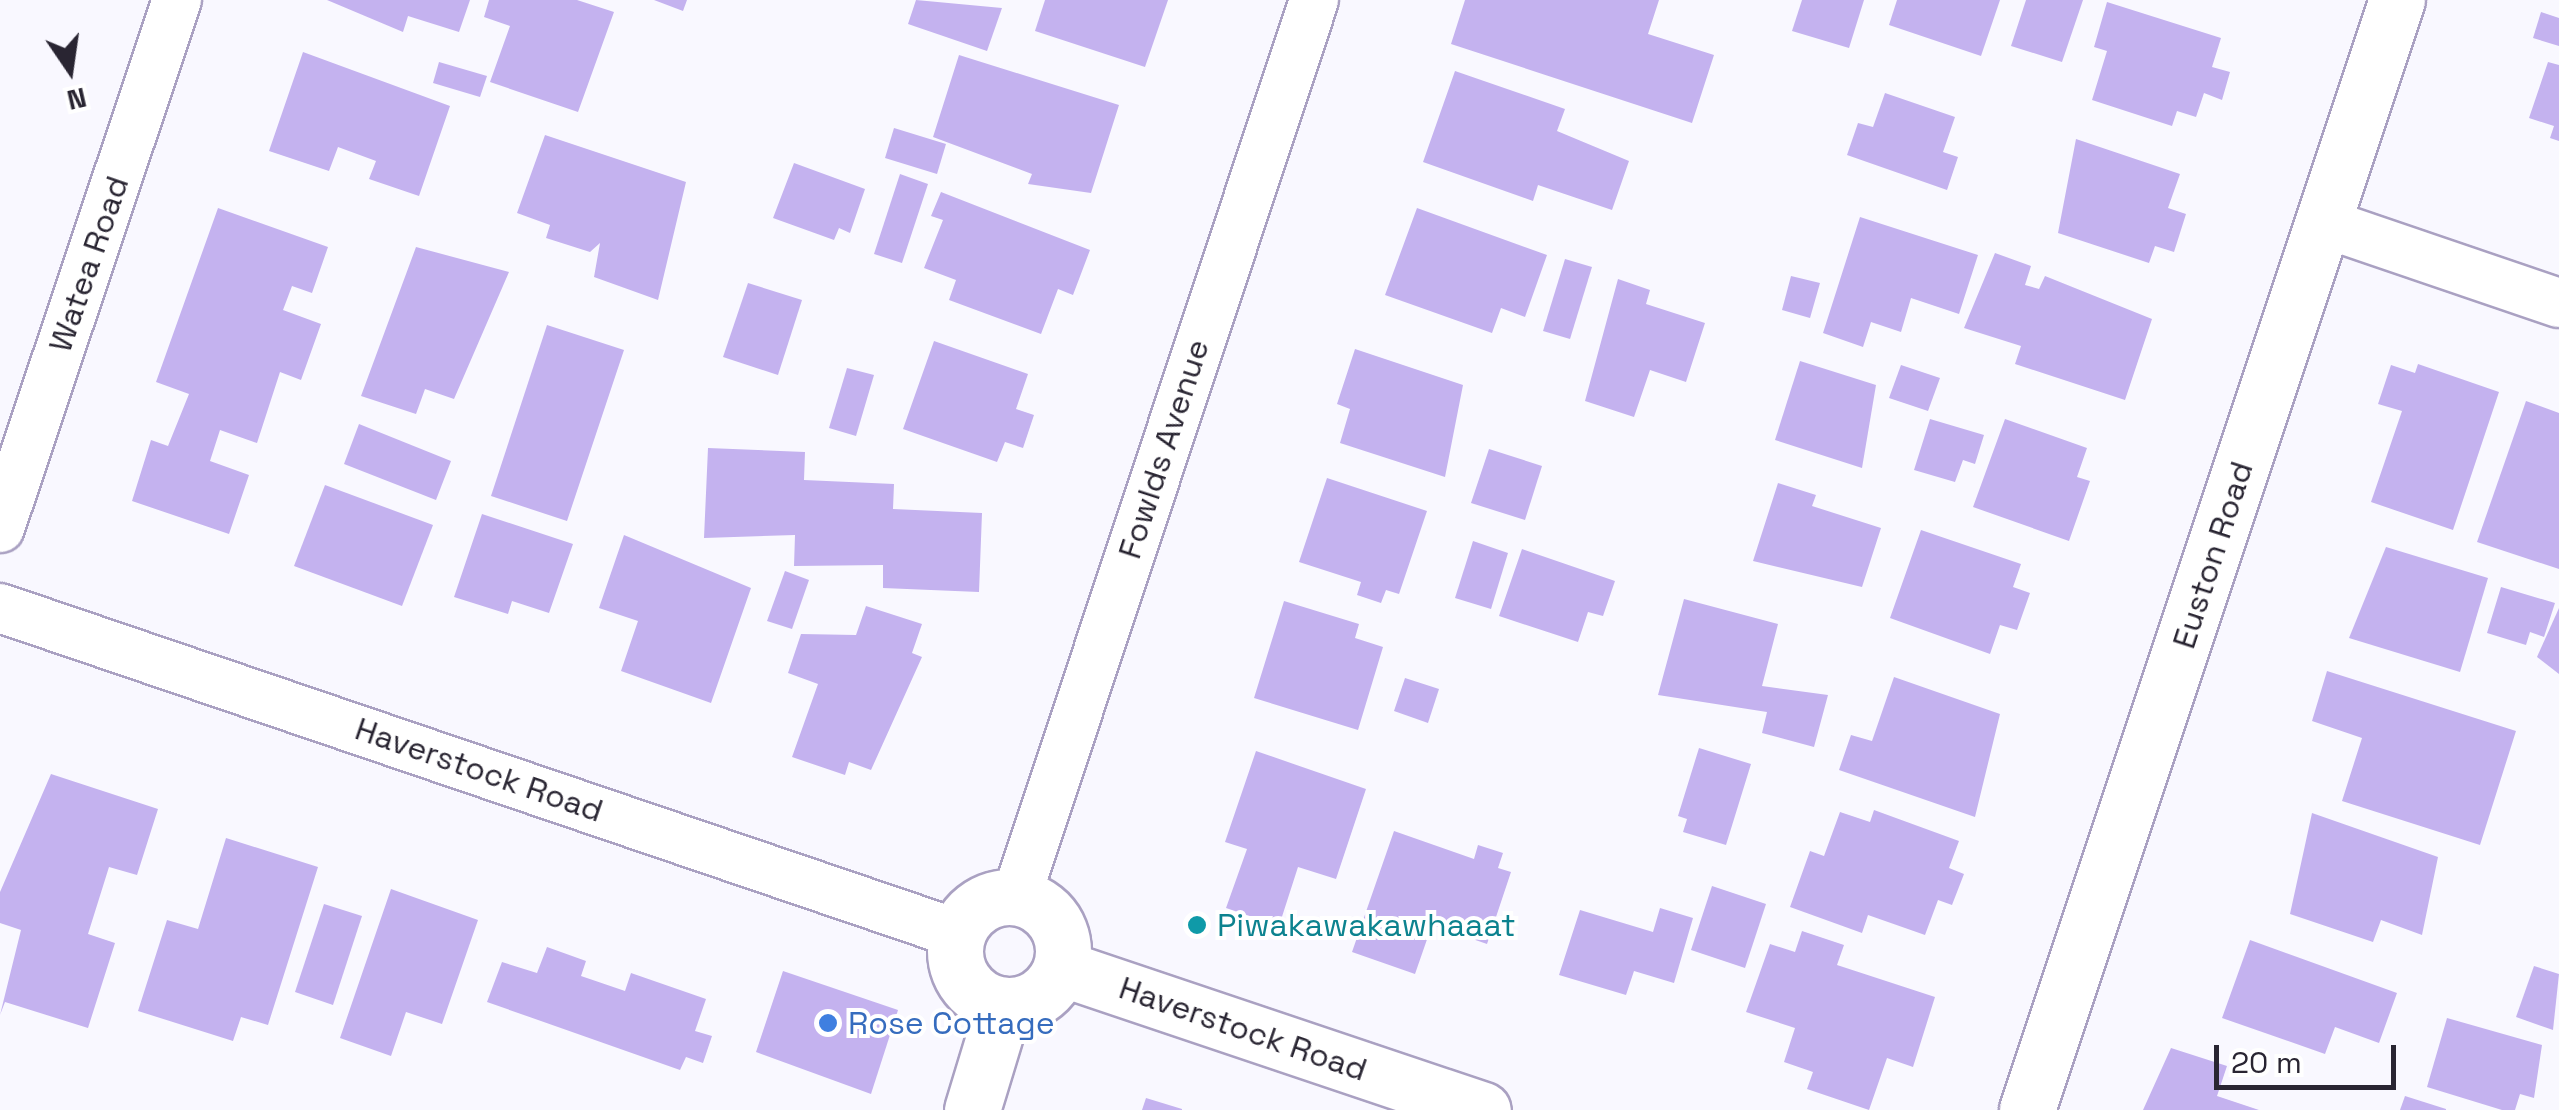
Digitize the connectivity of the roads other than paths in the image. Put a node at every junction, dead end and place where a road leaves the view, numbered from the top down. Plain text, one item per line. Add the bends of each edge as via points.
1 (178, 0) edge
2 (1314, 0) edge
3 (2397, 0) edge
4 (2324, 223) junction
5 (2559, 302) edge
6 (0, 528) edge
7 (0, 608) edge
8 (1016, 898) junction
9 (958, 934) junction
10 (1061, 968) junction
11 (1004, 1005) junction
12 (972, 1110) edge
13 (1483, 1110) edge
14 (2028, 1110) edge

1 - 6 street, Watea Road
2 - 8 street, Fowlds Avenue
3 - 4 street, Euston Road
4 - 5 street
4 - 14 street, Euston Road
7 - 9 street, Haverstock Road
8 - 9 street via 988,901
8 - 10 street via 1055,922
9 - 11 street via 963,980
10 - 11 street via 1045,991
10 - 13 street, Haverstock Road
11 - 12 street

